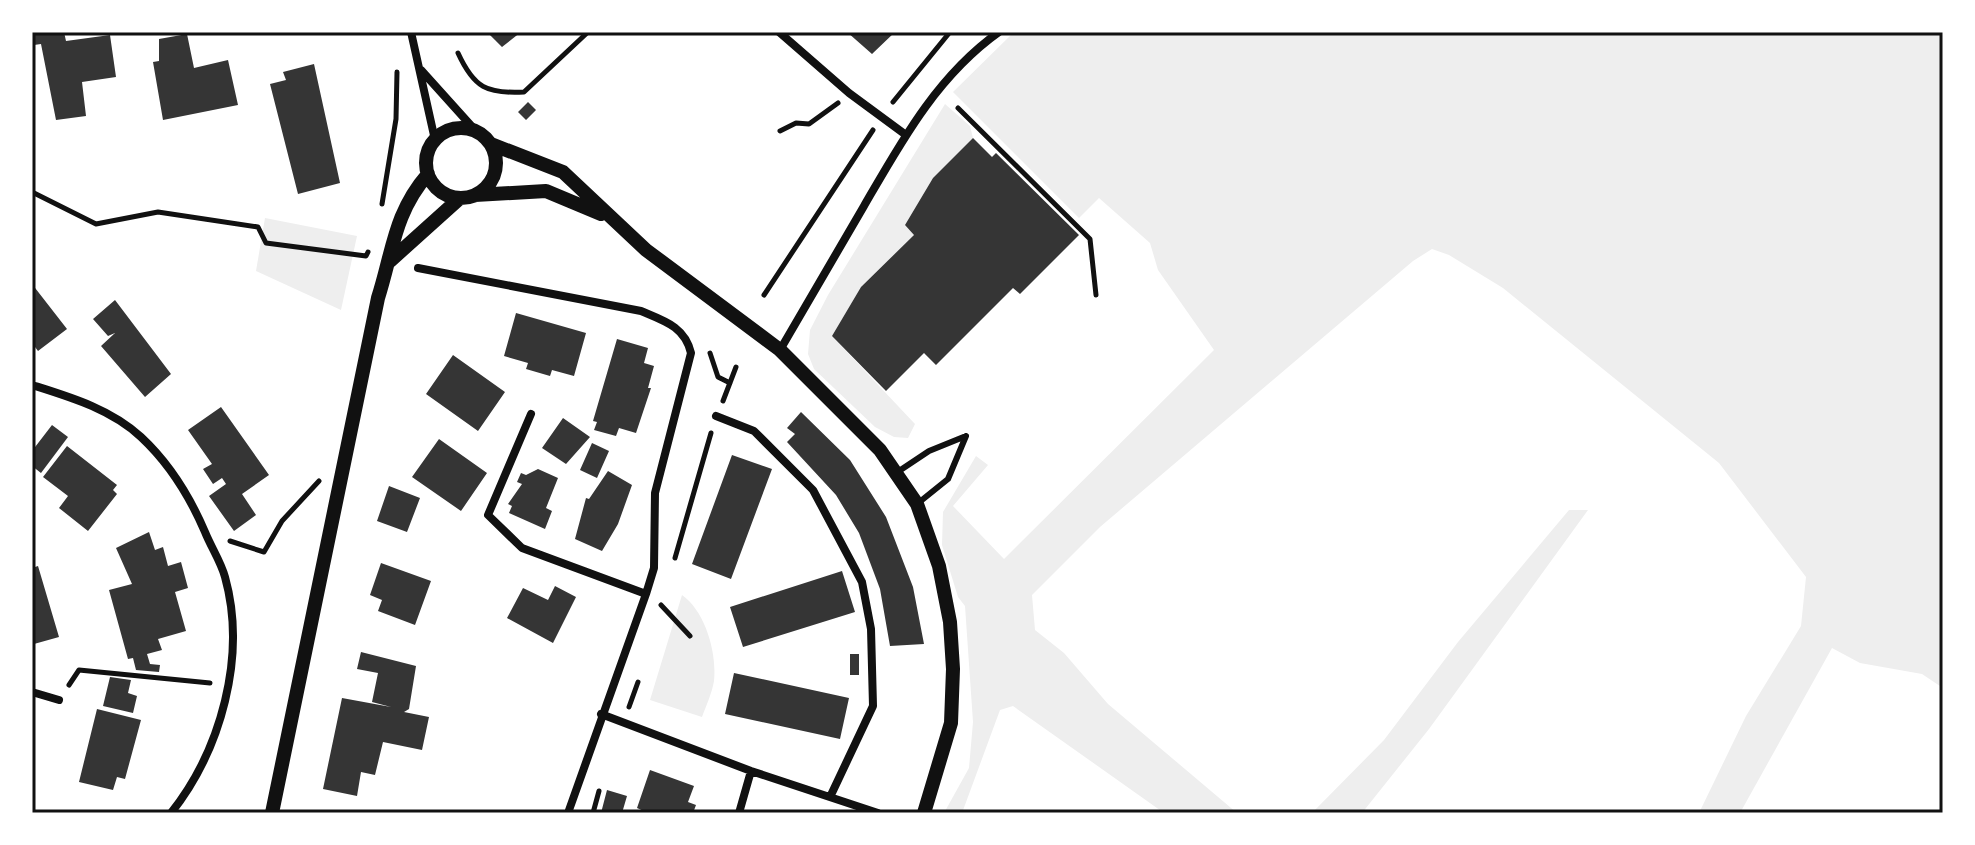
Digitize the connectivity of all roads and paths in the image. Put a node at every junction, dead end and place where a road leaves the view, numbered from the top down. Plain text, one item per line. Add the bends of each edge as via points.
1 (411, 32) edge
2 (588, 32) edge
3 (779, 32) edge
4 (950, 32) edge
5 (999, 32) edge
6 (458, 53) dead end
7 (421, 70) junction
8 (397, 72) dead end
9 (849, 93) junction
10 (958, 108) dead end
11 (882, 115) junction
12 (475, 130) junction
13 (780, 131) dead end
14 (906, 135) junction
15 (435, 140) junction
16 (491, 144) junction
17 (428, 174) junction
18 (32, 192) edge
19 (468, 196) junction
20 (378, 218) dead end
21 (609, 218) junction
22 (370, 243) dead end
23 (390, 261) junction
24 (418, 268) dead end
25 (764, 295) dead end
26 (1096, 295) dead end
27 (780, 350) junction
28 (736, 367) dead end
29 (32, 385) edge
30 (531, 414) dead end
31 (716, 416) joint
32 (895, 473) junction
33 (324, 477) dead end
34 (917, 504) junction
35 (209, 541) junction
36 (646, 594) junction
37 (690, 636) dead end
38 (227, 684) junction
39 (32, 692) edge
40 (59, 700) joint
41 (601, 714) junction
42 (751, 771) junction
43 (831, 795) junction
44 (171, 813) edge
45 (272, 813) edge
46 (568, 813) edge
47 (739, 813) edge
48 (878, 813) edge
49 (924, 813) edge

1 - 7 street
2 - 6 path via 524,92 494,94 468,75
3 - 9 street
4 - 11 path
5 - 14 street via 973,50
7 - 12 street
7 - 15 street
8 - 20 path via 396,119
9 - 11 street
9 - 13 path via 820,118
10 - 26 path via 1090,239
11 - 14 street
11 - 25 path
12 - 15 street via 449,129
12 - 16 street
14 - 27 street
15 - 17 street via 426,158
16 - 19 street via 493,176
16 - 21 street via 563,172
17 - 19 street via 449,196
17 - 23 street via 395,227
18 - 22 path via 96,224 158,212 258,227 266,243 366,256
19 - 21 street via 546,191
19 - 23 street
21 - 27 street
23 - 45 street via 378,298
24 - 36 street via 641,311 687,336 691,353 655,493 654,568
27 - 32 street via 880,450
28 - 31 path
29 - 35 street via 88,403 140,436 188,492
30 - 36 street via 488,515 522,548
31 - 43 street via 754,431 813,490 862,582 871,629 873,706
32 - 34 street
32 - 34 lane via 966,436 948,479
33 - 35 path via 282,521 264,552 235,541
34 - 49 street via 939,566 953,669 951,723
35 - 38 street via 225,576 233,637
36 - 37 path
36 - 41 street
38 - 40 path via 79,670
38 - 44 street via 217,730
39 - 40 street
41 - 42 street
41 - 46 street
42 - 43 street
42 - 47 street
43 - 48 street

